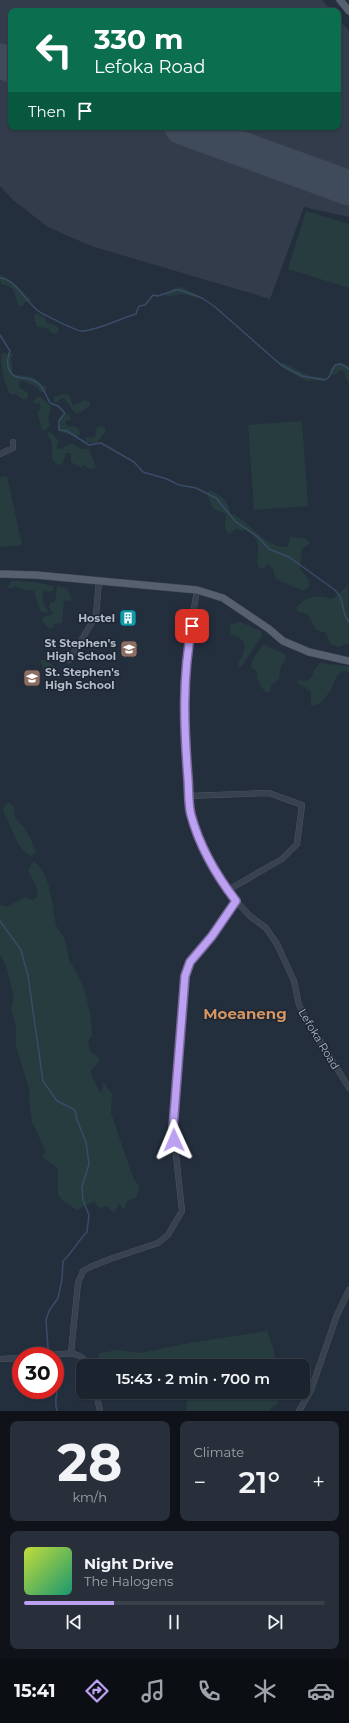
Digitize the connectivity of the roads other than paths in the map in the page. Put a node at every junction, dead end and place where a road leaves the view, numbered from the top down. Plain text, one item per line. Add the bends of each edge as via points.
1 (340, 0) edge
2 (349, 11) edge
3 (13, 442) dead end
4 (0, 454) edge
5 (0, 574) edge
6 (99, 580) junction
7 (197, 590) junction
8 (69, 660) dead end
9 (349, 661) edge
10 (188, 796) junction
11 (228, 890) junction
12 (236, 901) junction
13 (348, 1085) edge
14 (349, 1290) edge
15 (71, 1353) junction
16 (64, 1354) edge
17 (12, 1358) edge
18 (0, 1359) edge
19 (84, 1359) edge
20 (97, 1399) edge
21 (100, 1411) edge
22 (300, 1411) edge

1 - 2 main road
3 - 4 street via 14,448
5 - 6 main road
6 - 7 main road
6 - 8 street via 96,616
7 - 9 main road via 223,598 283,641 309,652
7 - 10 street, Lefoka Road via 186,656 184,718
10 - 11 street, Lefoka Road via 202,846 219,879
10 - 11 street via 269,793 302,805 297,844 282,859
11 - 12 street, Lefoka Road
12 - 13 street, Lefoka Road via 266,928 277,944 294,981 304,1015
12 - 15 street via 190,962 185,976 173,1128 182,1211 168,1235 158,1243 110,1258 83,1272 78,1284
14 - 22 street via 311,1390
15 - 16 street
15 - 19 street
17 - 18 street
20 - 21 street

